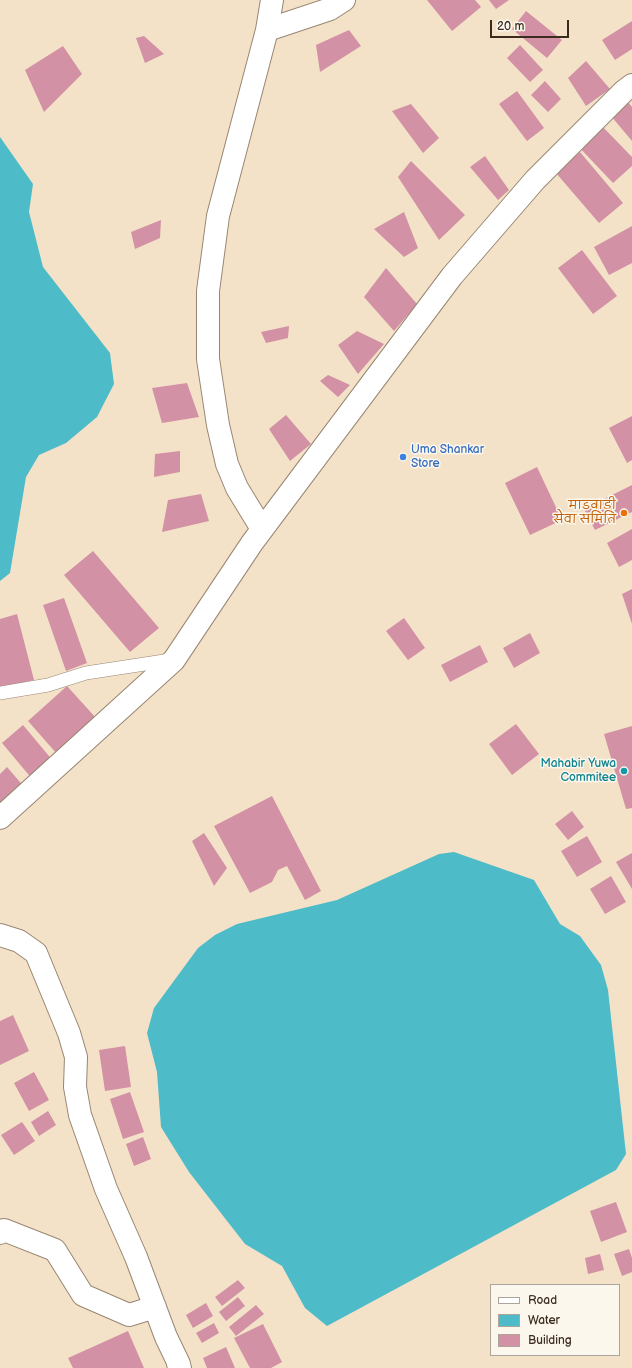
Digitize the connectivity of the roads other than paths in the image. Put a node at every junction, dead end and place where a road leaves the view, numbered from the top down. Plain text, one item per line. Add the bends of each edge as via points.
1 (272, 0) edge
2 (344, 0) edge
3 (267, 30) junction
4 (632, 85) edge
5 (262, 529) junction
6 (174, 660) junction
7 (0, 693) edge
8 (0, 818) edge
9 (0, 935) edge
10 (0, 1233) edge
11 (155, 1307) junction
12 (180, 1368) edge

1 - 3 street
2 - 3 street via 330,9
3 - 5 street via 218,216 208,291 208,359 218,425 227,464 237,488
4 - 5 street via 536,180 452,276
5 - 6 street
6 - 7 lane via 86,673 48,685
6 - 8 street
9 - 11 street via 18,941 36,953 69,1033 76,1057 75,1087 80,1115 106,1189
10 - 11 street via 4,1230 54,1250 82,1295 129,1315
11 - 12 street

